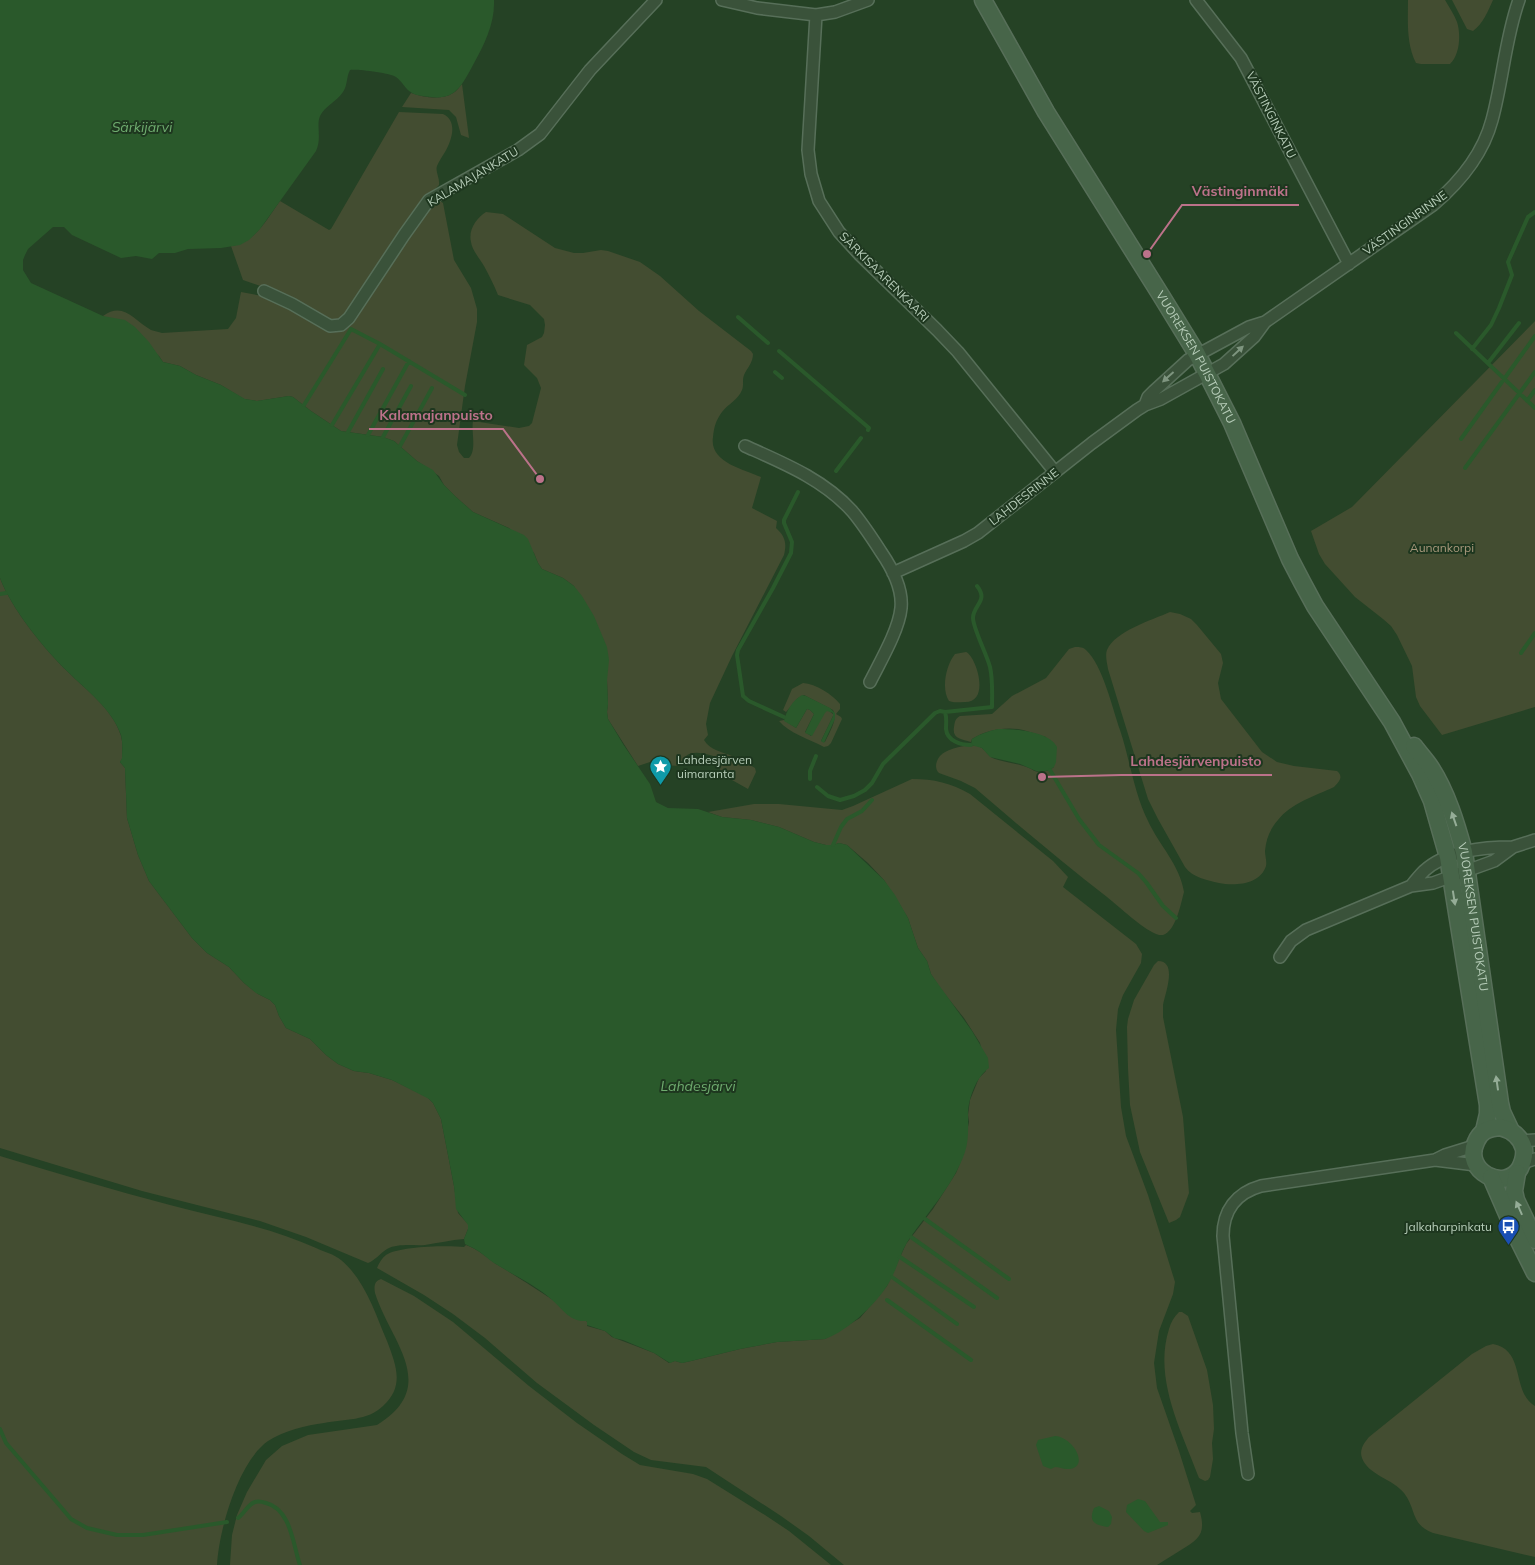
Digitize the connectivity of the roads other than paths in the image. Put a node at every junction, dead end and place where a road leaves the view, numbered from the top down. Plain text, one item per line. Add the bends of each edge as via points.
1 (656, 0) edge
2 (722, 0) edge
3 (868, 0) edge
4 (983, 0) edge
5 (1196, 0) edge
6 (1519, 0) edge
7 (816, 15) junction
8 (1349, 264) junction
9 (264, 291) dead end
10 (1265, 322) junction
11 (1197, 354) junction
12 (1207, 374) junction
13 (1145, 405) junction
14 (745, 446) dead end
15 (1055, 472) junction
16 (893, 573) junction
17 (870, 682) dead end
18 (1535, 840) edge
19 (1514, 847) junction
20 (1456, 854) junction
21 (1459, 873) junction
22 (1411, 886) junction
23 (1280, 957) dead end
24 (1484, 1131) junction
25 (1522, 1137) edge
26 (1474, 1146) junction
27 (1435, 1160) junction
28 (1476, 1164) junction
29 (1525, 1165) edge
30 (1491, 1177) junction
31 (1535, 1240) edge
32 (1535, 1274) edge
33 (1248, 1474) dead end

1 - 9 street, KALAMAJANKATU via 590,70 540,134 518,150 429,200 344,322 330,326
2 - 7 street
3 - 7 street
4 - 11 main road, VUOREKSEN PUISTOKATU via 1046,112
5 - 8 street, VÄSTINGINKATU via 1247,70
6 - 8 street, VÄSTINGINRINNE via 1509,32 1492,121 1473,161 1460,180 1434,204
7 - 15 street, SÄRKISAARENKAARI via 808,150 819,201 839,232 860,255 958,352
8 - 10 street, VÄSTINGINRINNE
10 - 11 street, VÄSTINGINRINNE
12 -> 10 street, VÄSTINGINRINNE via 1224,364 1254,337
11 - 12 main road, VUOREKSEN PUISTOKATU
11 -> 13 street, LAHDESRINNE via 1165,379
12 - 13 street, LAHDESRINNE
12 - 20 main road, VUOREKSEN PUISTOKATU via 1302,582 1392,722 1409,740 1442,788 1458,831
13 - 15 street, LAHDESRINNE
14 - 16 street via 817,481 836,496 852,511
15 - 16 street, LAHDESRINNE via 978,533
16 - 17 street via 901,601 899,618
18 - 19 street
19 - 20 street via 1489,847
19 - 21 street via 1494,861
20 - 21 main road, VUOREKSEN PUISTOKATU
20 - 22 street via 1427,869
21 - 22 street via 1433,883
21 -> 24 main road, VUOREKSEN PUISTOKATU via 1488,1105
25 -> 21 main road, VUOREKSEN PUISTOKATU via 1502,1112
22 - 23 street via 1306,930 1291,941
24 - 25 main road via 1500,1127
24 - 26 main road
25 - 29 main road
26 - 27 street
26 - 28 main road via 1472,1156
27 - 28 street
27 - 33 street via 1261,1186 1244,1193 1231,1206 1222,1236
28 - 30 main road
29 - 30 main road via 1508,1177
31 -> 29 main road via 1514,1191
30 - 32 main road

